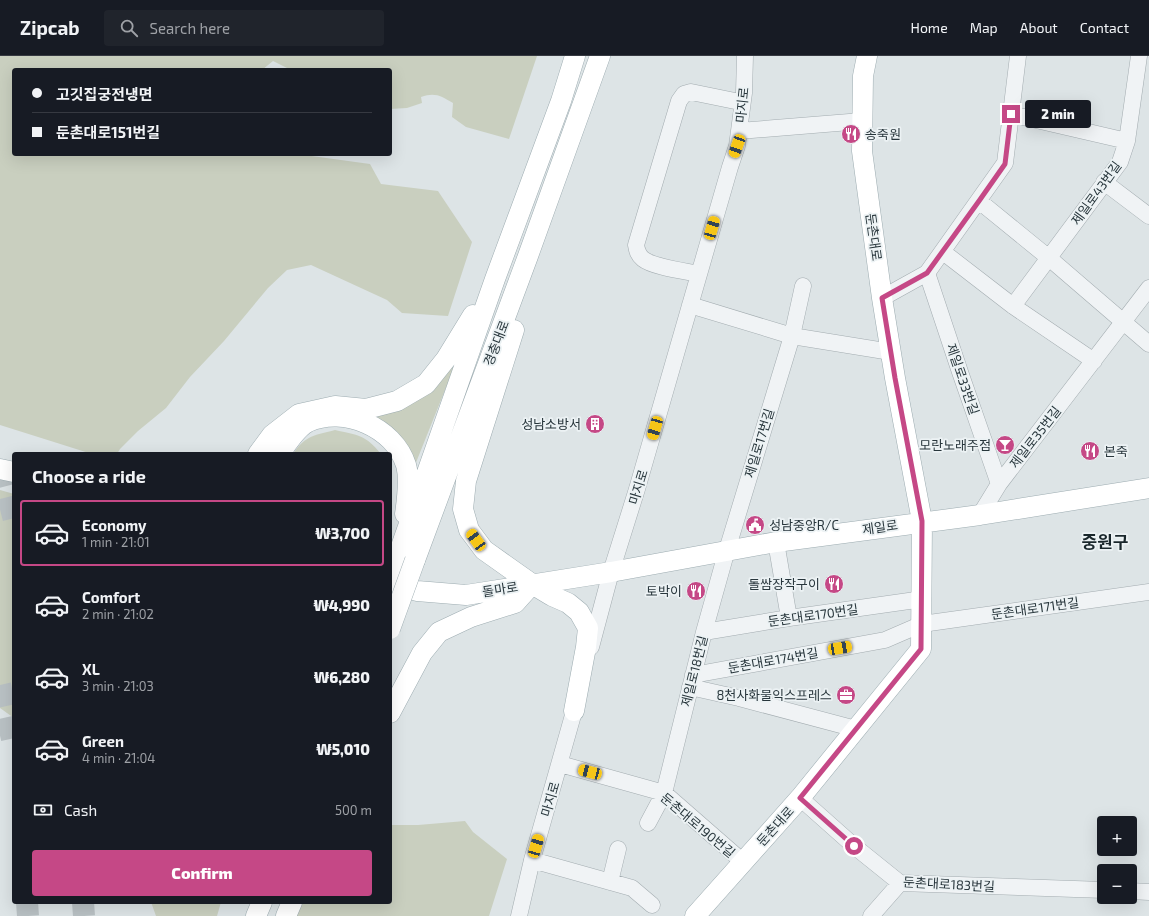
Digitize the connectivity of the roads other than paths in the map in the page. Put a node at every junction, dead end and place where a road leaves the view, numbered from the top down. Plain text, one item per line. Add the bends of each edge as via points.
1 (575, 56) edge
2 (600, 56) edge
3 (745, 56) edge
4 (867, 56) edge
5 (1018, 56) edge
6 (1139, 56) edge
7 (743, 101) junction
8 (1011, 114) junction
9 (862, 121) junction
10 (739, 131) junction
11 (1127, 141) junction
12 (1104, 182) junction
13 (979, 201) junction
14 (1149, 216) edge
15 (943, 252) junction
16 (528, 256) junction
17 (1049, 258) junction
18 (927, 273) junction
19 (699, 274) junction
20 (495, 279) junction
21 (803, 286) dead end
22 (1149, 288) edge
23 (882, 298) junction
24 (690, 305) junction
25 (1013, 306) junction
26 (1124, 322) junction
27 (792, 336) junction
28 (1149, 344) edge
29 (891, 352) junction
30 (1094, 361) junction
31 (259, 452) edge
32 (281, 452) edge
33 (0, 469) edge
34 (12, 472) edge
35 (999, 484) junction
36 (1149, 488) edge
37 (980, 515) junction
38 (922, 521) junction
39 (776, 542) junction
40 (727, 550) junction
41 (407, 557) junction
42 (611, 572) junction
43 (392, 576) edge
44 (392, 584) edge
45 (532, 584) junction
46 (1149, 592) edge
47 (922, 599) junction
48 (789, 618) junction
49 (392, 621) edge
50 (922, 624) junction
51 (704, 632) junction
52 (691, 681) junction
53 (392, 709) edge
54 (574, 711) junction
55 (856, 729) junction
56 (560, 764) junction
57 (664, 793) junction
58 (800, 798) junction
59 (648, 823) dead end
60 (618, 849) dead end
61 (532, 860) junction
62 (743, 862) junction
63 (610, 882) junction
64 (900, 884) junction
65 (1097, 890) edge
66 (1137, 891) edge
67 (1149, 892) edge
68 (261, 904) edge
69 (278, 904) edge
70 (291, 904) edge
71 (652, 905) dead end
72 (256, 916) edge
73 (273, 916) edge
74 (286, 916) edge
75 (520, 916) edge
76 (695, 916) edge
77 (872, 916) edge

1 - 20 main road, 경충대로 via 561,101
2 - 16 main road, 경충대로
3 - 7 street, 마지로
4 - 9 main road, 둔촌대로 via 863,76
5 - 8 street
6 - 11 street, 제일로43번길
7 - 10 street, 마지로
7 - 19 street via 691,92 684,94 679,101 636,245 642,259
8 - 11 street
8 - 13 street via 1005,164
9 - 10 street
9 - 23 main road, 둔촌대로 via 862,151
10 - 19 street, 마지로 via 737,146
11 - 12 street, 제일로43번길 via 1120,162
12 - 14 street
12 - 17 street, 제일로43번길
13 - 15 street
13 - 17 street
15 - 18 street
15 - 25 street
16 - 41 main road, 경충대로
16 - 45 main road via 521,308 466,481 463,509 469,530 484,550
17 - 25 street, 제일로43번길
17 - 26 street
18 - 23 street
18 - 35 street, 제일로33번길
19 - 24 street, 마지로
20 - 31 main road via 446,359 426,384 397,401 366,409 335,406 299,414 272,435
20 - 41 main road, 경충대로
21 - 27 street, 제일로17번길
22 - 26 street, 제일로35번길
23 - 29 main road, 둔촌대로
24 - 27 street
24 - 42 street, 마지로
25 - 30 street
26 - 28 street
26 - 30 street, 제일로35번길
27 - 29 street
27 - 40 street, 제일로17번길
29 - 38 main road, 둔촌대로
30 - 35 street, 제일로35번길
32 - 41 main road via 288,440 307,422 333,415 376,427 394,443 406,466
33 - 34 main road
35 - 37 street, 제일로35번길
36 - 37 main road, 제일로
37 - 38 main road, 제일로
38 - 39 main road, 제일로
38 - 47 main road, 둔촌대로
39 - 40 main road, 제일로
39 - 48 street
40 - 42 main road, 제일로
40 - 51 street, 제일로18번길
41 - 43 main road, 경충대로
41 - 49 main road, 경충대로, bridge
42 - 45 main road, 돌마로
42 - 54 street, 마지로
44 - 45 main road, 돌마로 via 417,591 466,595
45 - 53 main road via 514,603 471,617 439,632 422,653
45 - 54 main road via 568,603 579,612 588,628
46 - 50 street, 둔촌대로171번길
47 - 48 street, 둔촌대로170번길
47 - 50 main road, 둔촌대로
48 - 51 street, 둔촌대로170번길
50 - 52 street, 둔촌대로174번길 via 885,640
50 - 55 main road, 둔촌대로 via 921,649
51 - 52 street, 제일로18번길
52 - 55 street via 739,698
52 - 57 street, 제일로18번길
54 - 56 street, 마지로
55 - 58 main road, 둔촌대로
56 - 57 street, 둔촌대로190번길
56 - 61 street, 마지로
57 - 59 street, 제일로18번길
57 - 62 street, 둔촌대로190번길
58 - 62 main road, 둔촌대로
58 - 64 street, 둔촌대로183번길
60 - 63 street
61 - 63 street
61 - 75 street, 마지로
62 - 76 main road, 둔촌대로
63 - 71 street via 632,888
64 - 65 street, 둔촌대로183번길
64 - 77 street
66 - 67 street
68 - 72 main road
69 - 73 main road
70 - 74 main road

